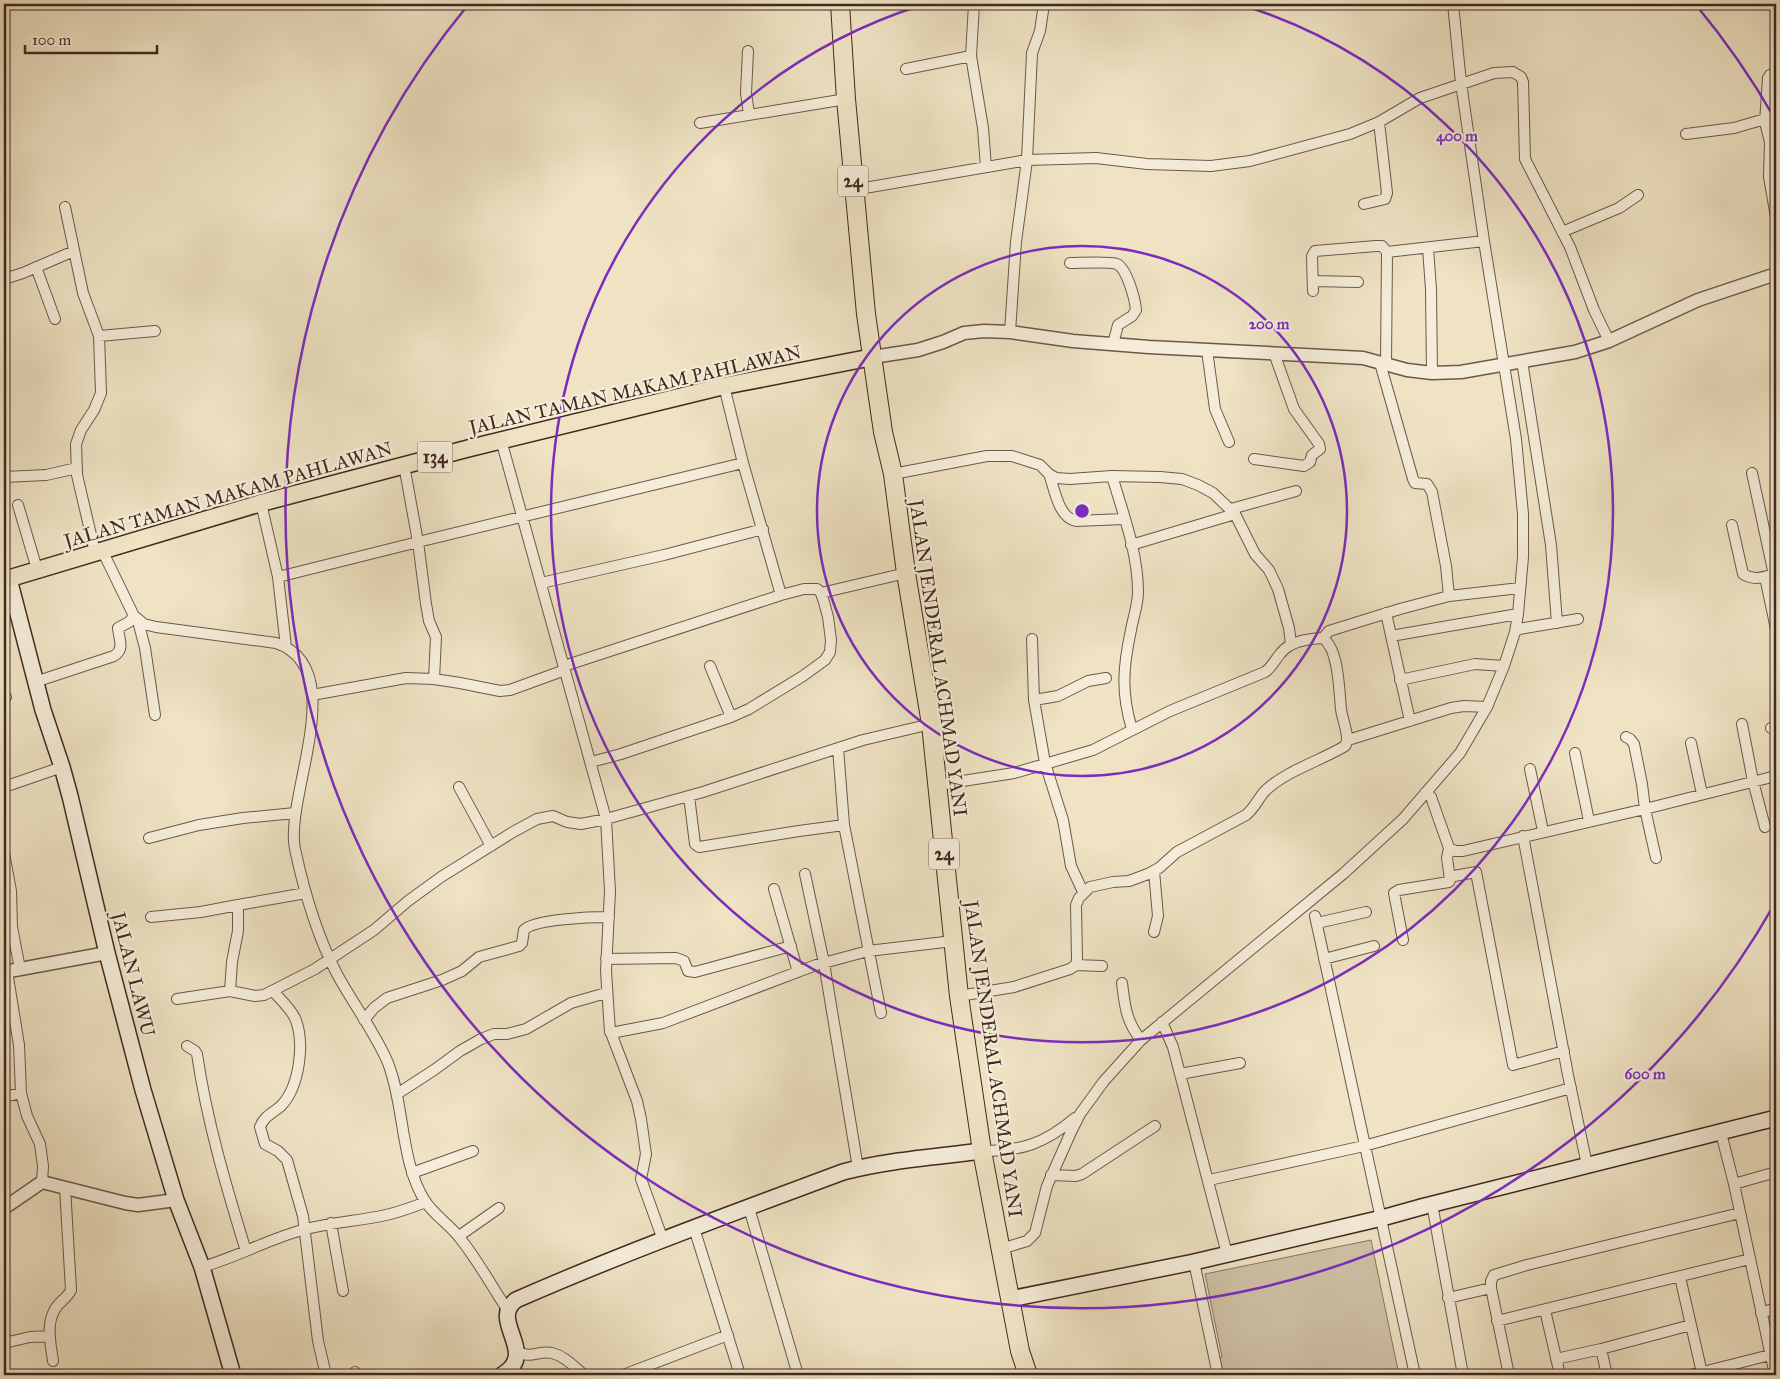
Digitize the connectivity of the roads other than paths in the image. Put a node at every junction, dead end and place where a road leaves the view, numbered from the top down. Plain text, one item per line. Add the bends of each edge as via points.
1 (840, 4) edge
2 (974, 4) edge
3 (1044, 4) edge
4 (1453, 4) edge
5 (748, 50) dead end
6 (970, 56) junction
7 (906, 69) dead end
8 (1776, 72) edge
9 (1461, 83) junction
10 (846, 99) junction
11 (748, 114) junction
12 (1765, 119) junction
13 (1379, 122) junction
14 (700, 123) dead end
15 (1686, 134) dead end
16 (1027, 160) junction
17 (986, 167) junction
18 (853, 190) junction
19 (1638, 195) dead end
20 (1364, 204) dead end
21 (65, 207) dead end
22 (1776, 217) edge
23 (1562, 232) junction
24 (1484, 241) junction
25 (1428, 248) junction
26 (74, 251) junction
27 (1387, 252) junction
28 (1070, 263) dead end
29 (36, 267) junction
30 (1776, 274) edge
31 (4, 279) edge
32 (1358, 282) dead end
33 (55, 319) dead end
34 (155, 331) dead end
35 (1010, 332) junction
36 (99, 336) junction
37 (1609, 342) junction
38 (1113, 344) junction
39 (1207, 350) junction
40 (1274, 354) junction
41 (873, 357) junction
42 (1522, 361) junction
43 (1383, 363) junction
44 (1505, 364) junction
45 (1432, 373) junction
46 (724, 386) junction
47 (501, 440) junction
48 (1229, 442) dead end
49 (1254, 459) dead end
50 (743, 463) junction
51 (404, 466) junction
52 (77, 468) junction
53 (1752, 473) dead end
54 (893, 474) junction
55 (1049, 474) junction
56 (1112, 476) junction
57 (4, 477) edge
58 (1296, 491) dead end
59 (261, 503) junction
60 (18, 505) dead end
61 (1233, 511) junction
62 (522, 516) junction
63 (1124, 519) junction
64 (1732, 526) dead end
65 (763, 529) junction
66 (418, 542) junction
67 (1131, 546) junction
68 (99, 551) junction
69 (37, 569) junction
70 (906, 573) junction
71 (1772, 575) edge
72 (278, 577) junction
73 (6, 579) edge
74 (541, 583) junction
75 (1520, 588) junction
76 (821, 593) junction
77 (781, 595) junction
78 (1449, 596) junction
79 (1386, 613) junction
80 (1518, 614) junction
81 (136, 618) junction
82 (1578, 619) dead end
83 (1557, 623) junction
84 (1776, 629) edge
85 (1515, 632) junction
86 (1391, 636) junction
87 (1323, 638) junction
88 (1032, 639) dead end
89 (1292, 644) junction
90 (286, 647) junction
91 (710, 666) dead end
92 (1504, 666) junction
93 (564, 668) junction
94 (1106, 678) dead end
95 (434, 679) junction
96 (1400, 680) junction
97 (35, 682) junction
98 (312, 695) junction
99 (1034, 700) junction
100 (1488, 707) junction
101 (155, 715) dead end
102 (731, 717) junction
103 (1410, 721) junction
104 (931, 724) junction
105 (1742, 724) dead end
106 (1132, 729) junction
107 (1626, 738) dead end
108 (1348, 740) junction
109 (1691, 743) dead end
110 (838, 748) junction
111 (1575, 753) dead end
112 (591, 762) junction
113 (1045, 763) junction
114 (62, 767) junction
115 (1530, 769) dead end
116 (1776, 776) edge
117 (1753, 781) junction
118 (937, 785) junction
119 (4, 787) edge
120 (459, 787) dead end
121 (1426, 793) junction
122 (1702, 794) junction
123 (689, 796) junction
124 (1645, 809) junction
125 (295, 813) junction
126 (606, 819) junction
127 (1590, 822) junction
128 (844, 825) junction
129 (1765, 827) dead end
130 (1543, 832) junction
131 (1523, 836) junction
132 (149, 838) dead end
133 (491, 846) junction
134 (1449, 848) junction
135 (4, 854) edge
136 (1656, 858) dead end
137 (1154, 871) junction
138 (805, 874) dead end
139 (1454, 876) dead end
140 (774, 889) dead end
141 (1084, 892) junction
142 (306, 893) junction
143 (238, 905) junction
144 (1366, 912) dead end
145 (151, 917) dead end
146 (609, 917) junction
147 (1154, 932) dead end
148 (1403, 940) dead end
149 (953, 941) junction
150 (791, 946) junction
151 (1374, 946) dead end
152 (868, 951) junction
153 (107, 952) junction
154 (330, 959) junction
155 (606, 959) junction
156 (1324, 959) junction
157 (824, 963) junction
158 (1076, 965) junction
159 (1102, 966) dead end
160 (20, 969) junction
161 (6, 972) edge
162 (798, 972) junction
163 (1122, 983) dead end
164 (230, 991) junction
165 (273, 991) junction
166 (606, 993) junction
167 (959, 996) junction
168 (178, 999) dead end
169 (881, 1013) dead end
170 (364, 1020) junction
171 (1162, 1022) junction
172 (611, 1033) junction
173 (1141, 1040) junction
174 (186, 1046) dead end
175 (1564, 1051) junction
176 (1240, 1064) dead end
177 (1180, 1074) junction
178 (1571, 1088) junction
179 (21, 1093) junction
180 (397, 1094) junction
181 (4, 1096) edge
182 (1080, 1114) junction
183 (1776, 1118) edge
184 (1155, 1126) dead end
185 (1720, 1133) junction
186 (1364, 1146) junction
187 (473, 1151) dead end
188 (982, 1151) junction
189 (1587, 1165) junction
190 (858, 1168) junction
191 (1776, 1172) edge
192 (412, 1173) junction
193 (1051, 1175) junction
194 (1209, 1180) junction
195 (42, 1182) junction
196 (1734, 1184) junction
197 (65, 1187) junction
198 (176, 1200) junction
199 (426, 1202) junction
200 (1432, 1204) junction
201 (4, 1208) edge
202 (498, 1208) dead end
203 (750, 1208) junction
204 (1740, 1213) junction
205 (1382, 1218) junction
206 (331, 1223) junction
207 (694, 1228) junction
208 (306, 1229) junction
209 (459, 1236) junction
210 (663, 1240) junction
211 (1001, 1249) junction
212 (246, 1251) junction
213 (1228, 1254) junction
214 (1750, 1259) junction
215 (1194, 1262) junction
216 (202, 1267) junction
217 (1680, 1277) junction
218 (1491, 1288) junction
219 (343, 1291) dead end
220 (1010, 1298) junction
221 (1448, 1298) junction
222 (1776, 1308) edge
223 (507, 1309) junction
224 (1545, 1310) junction
225 (1761, 1313) junction
226 (1498, 1321) junction
227 (1691, 1325) junction
228 (728, 1335) junction
229 (50, 1336) junction
230 (4, 1343) edge
231 (1601, 1349) junction
232 (517, 1351) junction
233 (1020, 1351) junction
234 (1770, 1355) junction
235 (1556, 1360) junction
236 (53, 1362) dead end
237 (1702, 1372) junction
238 (233, 1375) edge
239 (326, 1375) edge
240 (502, 1375) edge
241 (584, 1375) edge
242 (623, 1375) edge
243 (740, 1375) edge
244 (798, 1375) edge
245 (1018, 1375) edge
246 (1028, 1375) edge
247 (1218, 1375) edge
248 (1415, 1375) edge
249 (1463, 1375) edge
250 (1509, 1375) edge
251 (1560, 1375) edge
252 (1607, 1375) edge
253 (1691, 1375) edge
254 (1776, 1375) edge

1 - 10 highway, 24
2 - 6 street
3 - 16 street via 1040,31 1032,53
4 - 9 street
5 - 11 street
6 - 7 street
6 - 17 street via 983,128
8 - 12 street via 1768,78
9 - 13 street via 1420,98
9 - 23 street via 1509,71 1521,76 1525,159
9 - 24 street
10 - 11 street
10 - 18 highway, 24
11 - 14 street
12 - 15 street via 1734,128
12 - 22 street
13 - 16 street via 1325,141 1250,161 1218,165 1147,164 1096,158
13 - 20 street via 1387,193 1384,199
16 - 17 street
16 - 35 street via 1016,242
17 - 18 street
18 - 41 highway, 24
19 - 23 street via 1619,208
21 - 26 street
23 - 37 street
24 - 25 street
24 - 44 street
25 - 27 street
25 - 45 street
26 - 29 street
26 - 36 street via 83,293
27 - 32 street via 1382,246 1315,251 1312,256 1313,286
27 - 43 street
28 - 38 street via 1114,263 1122,268 1136,310 1118,325
29 - 31 street
29 - 33 street
30 - 37 street via 1698,300
34 - 36 street
35 - 38 street
35 - 41 street via 964,333 918,350
36 - 52 street via 101,393 77,438
37 - 42 street via 1575,352
38 - 39 street
39 - 40 street
39 - 48 street via 1215,409
40 - 43 street via 1363,358
40 - 49 street via 1294,409 1320,449 1304,466
41 - 46 main road, JALAN TAMAN MAKAM PAHLAWAN / 134
41 - 54 highway, JALAN JENDERAL ACHMAD YANI / 24 via 883,432
42 - 44 street
42 - 83 street via 1551,545
43 - 45 street
43 - 78 street via 1413,479 1415,483 1427,484 1432,492
44 - 45 street via 1461,372
44 - 75 street via 1524,514
46 - 47 main road, JALAN TAMAN MAKAM PAHLAWAN / 134
46 - 50 street
47 - 51 main road, JALAN TAMAN MAKAM PAHLAWAN / 134
47 - 62 street
50 - 62 street
50 - 65 street
51 - 59 main road, JALAN TAMAN MAKAM PAHLAWAN / 134
51 - 66 street
52 - 57 street via 46,475
52 - 68 street
53 - 71 street
54 - 55 street via 987,456 1012,456 1040,465
54 - 70 highway, JALAN JENDERAL ACHMAD YANI / 24
55 - 56 street via 1070,479
55 - 63 street via 1063,512 1070,520
56 - 61 street via 1182,479 1213,493
56 - 63 street
58 - 61 street
59 - 68 main road, JALAN TAMAN MAKAM PAHLAWAN / 134
59 - 72 street
60 - 69 street
61 - 67 street
61 - 89 street via 1278,589
62 - 66 street
62 - 74 street
63 - 67 street
64 - 71 street via 1743,574 1749,578
65 - 74 street
65 - 77 street
66 - 72 street
66 - 95 street via 429,621 436,637
67 - 106 street via 1138,594 1126,651 1124,691
68 - 69 main road, JALAN TAMAN MAKAM PAHLAWAN / 134
68 - 81 street
69 - 73 main road, JALAN TAMAN MAKAM PAHLAWAN / 134
70 - 76 street
70 - 104 highway, JALAN JENDERAL ACHMAD YANI / 24
71 - 84 street
72 - 90 street
73 - 97 main road, JALAN LAWU
74 - 93 street
75 - 78 street
75 - 80 street
76 - 77 street via 812,588
76 - 102 street via 831,640 828,657 803,676
77 - 93 street
78 - 79 street
79 - 86 street
79 - 87 street via 1329,631
80 - 85 street
80 - 86 street
81 - 90 street via 156,627
81 - 97 street via 118,628 119,652
81 - 101 street
82 - 83 street
83 - 85 street
85 - 92 street
86 - 96 street
87 - 89 street
87 - 108 street via 1332,654
88 - 99 street
89 - 106 street via 1265,672
90 - 98 street via 305,666
91 - 102 street
92 - 96 street via 1475,664
92 - 100 street
93 - 95 street via 500,691
93 - 112 street
94 - 99 street via 1088,681 1058,696
95 - 98 street via 406,678
96 - 103 street
97 - 114 main road, JALAN LAWU
98 - 125 street via 310,732
99 - 113 street
100 - 103 street via 1451,708
100 - 121 street via 1460,753
102 - 112 street
103 - 108 street
104 - 110 street via 886,733
104 - 118 highway, JALAN JENDERAL ACHMAD YANI / 24
105 - 117 street
106 - 113 street via 1093,750
107 - 124 street via 1634,744
108 - 137 street via 1342,748 1266,790 1246,815 1177,852
109 - 122 street
110 - 123 street
110 - 128 street
111 - 127 street
112 - 126 street
113 - 118 street via 1014,774
113 - 141 street via 1063,820 1070,860
114 - 119 street
114 - 153 main road, JALAN LAWU
115 - 130 street
116 - 117 street
117 - 122 street
117 - 129 street
118 - 149 highway, JALAN JENDERAL ACHMAD YANI / 24
120 - 133 street
121 - 134 street via 1431,797
121 - 171 street via 1403,819 1343,874
122 - 124 street
123 - 126 street
123 - 128 street via 695,844 699,847
124 - 127 street
124 - 136 street
125 - 132 street via 199,825
125 - 142 street via 294,847
126 - 133 street via 581,824 545,816
126 - 146 street
127 - 130 street
128 - 152 street
130 - 131 street
131 - 134 street via 1463,851
131 - 175 street
133 - 154 street via 435,882 374,930
134 - 148 street via 1449,882 1394,893
135 - 160 street
137 - 141 street via 1129,881 1100,884
137 - 147 street via 1158,916
138 - 157 street
139 - 175 street via 1476,872 1514,1065
140 - 150 street
141 - 158 street via 1076,905
142 - 143 street
142 - 154 street
143 - 145 street
143 - 164 street
144 - 156 street via 1316,919
146 - 155 street
146 - 170 street via 532,924 524,930 519,946 479,957 462,971 442,980 387,998
149 - 152 street
149 - 167 highway, JALAN JENDERAL ACHMAD YANI / 24
150 - 155 street via 695,972 688,971 684,961 676,958
150 - 162 street
151 - 156 street
152 - 157 street
152 - 169 street
153 - 160 street
153 - 198 main road, JALAN LAWU
154 - 165 street
154 - 170 street
155 - 166 street
156 - 186 street
157 - 162 street
157 - 190 street
158 - 159 street
158 - 167 street via 1014,986
160 - 161 street
161 - 179 street via 19,1045
162 - 172 street via 663,1023
163 - 173 street via 1126,1012
164 - 165 street via 255,996
164 - 168 street
165 - 208 street via 294,1017 300,1046 299,1063 290,1093 260,1127 265,1144 287,1160
166 - 172 street
166 - 180 street via 571,1003 526,1029 481,1039
167 - 188 highway, JALAN JENDERAL ACHMAD YANI / 24
170 - 180 street via 388,1063
171 - 173 street
171 - 177 street
172 - 210 street via 639,1110 646,1154 641,1178
173 - 182 street
174 - 212 street via 197,1054 208,1117
175 - 178 street
176 - 177 street
177 - 194 street
178 - 186 street
178 - 189 street
179 - 181 street
179 - 195 street via 40,1144
180 - 192 street
182 - 188 street via 1063,1128 1032,1145 1008,1151
182 - 193 street
183 - 185 main road
184 - 193 street via 1082,1174
185 - 189 main road
185 - 196 street
186 - 194 street
186 - 205 street
187 - 192 street
188 - 190 main road
188 - 211 highway, JALAN JENDERAL ACHMAD YANI / 24
189 - 200 main road
190 - 203 main road
191 - 196 street
192 - 199 street
193 - 211 street via 1033,1236
194 - 213 street
195 - 197 street
195 - 201 street
196 - 204 street
197 - 198 street via 138,1205
197 - 229 street via 69,1294 54,1310
198 - 216 main road, JALAN LAWU
199 - 206 street via 386,1215
199 - 209 street
200 - 205 main road
200 - 221 street
202 - 209 street
203 - 207 main road
203 - 244 street
204 - 214 street
204 - 218 street via 1527,1265 1494,1275
205 - 213 main road
205 - 248 street
206 - 208 street
206 - 219 street
207 - 210 main road
207 - 228 street
208 - 212 street
208 - 239 street via 318,1341
209 - 223 street
210 - 223 main road via 567,1277 516,1300
211 - 220 highway, JALAN JENDERAL ACHMAD YANI / 24
212 - 216 street
213 - 215 main road
214 - 217 street
214 - 225 street
215 - 220 main road
215 - 247 street
216 - 238 main road, JALAN LAWU
217 - 224 street
217 - 227 street
218 - 221 street
218 - 226 street
220 - 233 highway, JALAN JENDERAL ACHMAD YANI / 24
221 - 249 street
222 - 225 street
223 - 232 main road
224 - 226 street
224 - 235 street
225 - 234 street
226 - 250 street
227 - 231 street
227 - 237 street
228 - 242 street
228 - 243 street
229 - 230 street
229 - 236 street
231 - 235 street
231 - 252 street
232 - 240 main road via 515,1365
232 - 241 street via 524,1356 550,1352 565,1359
233 - 245 highway, JALAN JENDERAL ACHMAD YANI / 24
233 - 246 highway, JALAN JENDERAL ACHMAD YANI / 24
234 - 237 street
234 - 254 street
235 - 251 street
237 - 253 street

